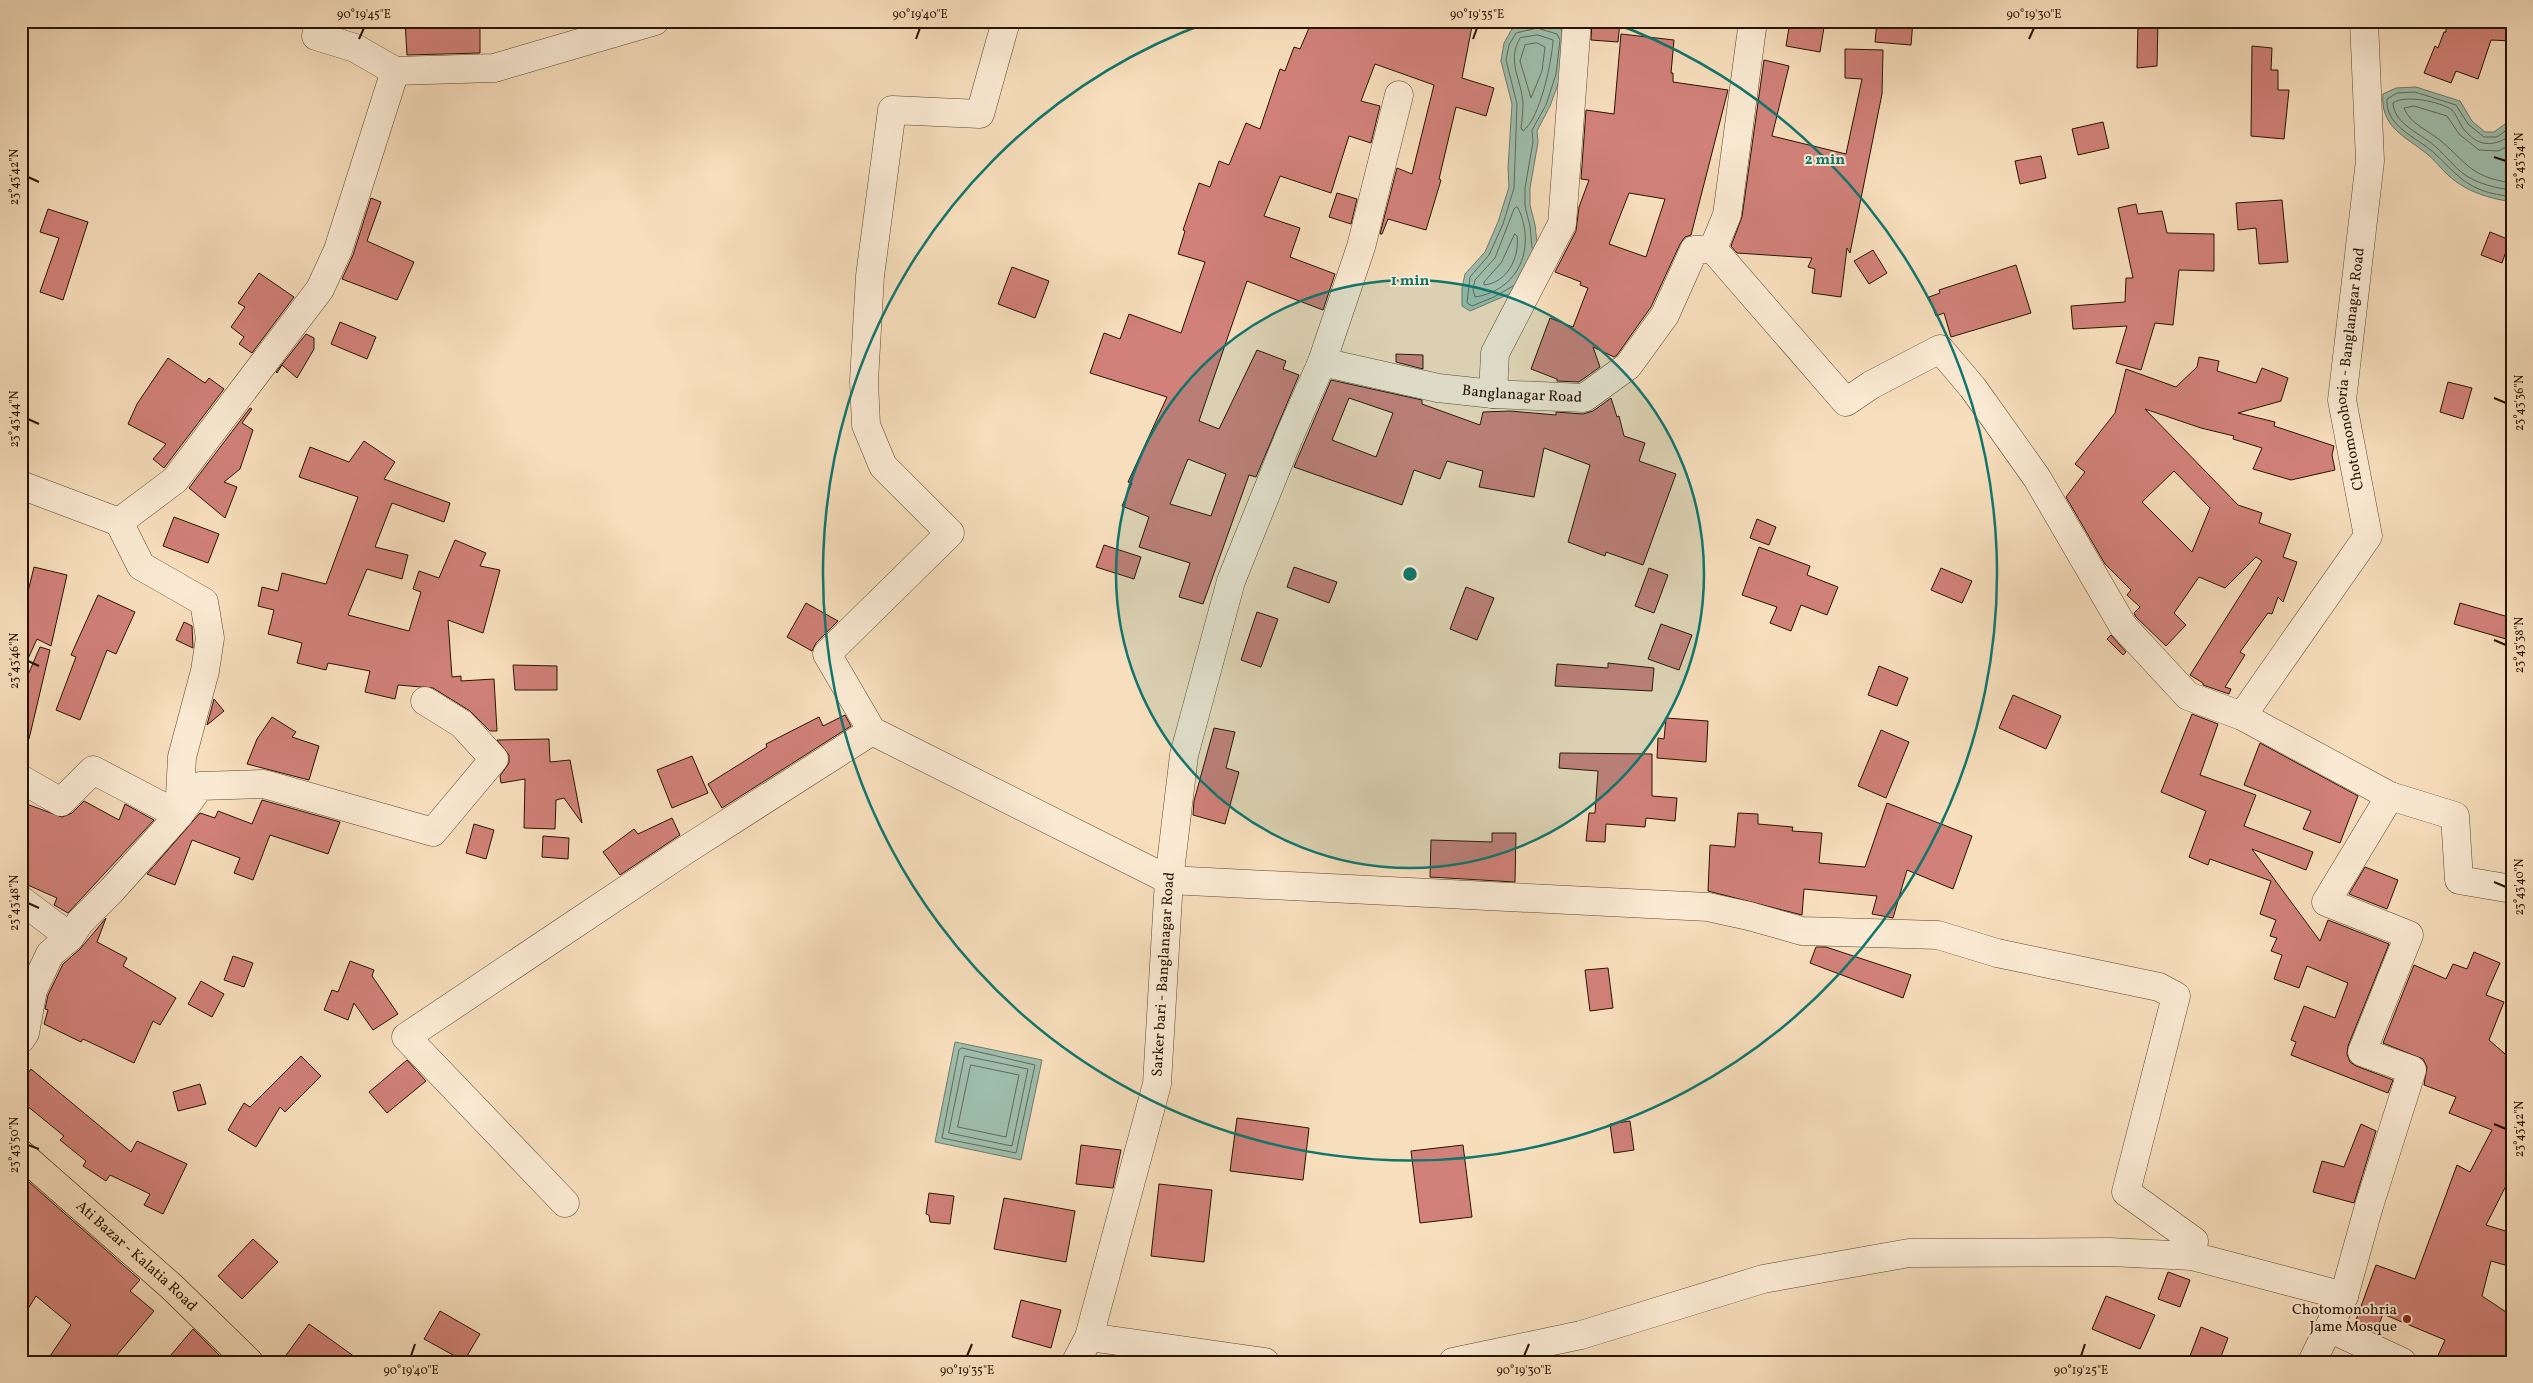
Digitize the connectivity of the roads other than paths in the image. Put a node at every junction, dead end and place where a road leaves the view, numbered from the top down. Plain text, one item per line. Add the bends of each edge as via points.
1 (319, 21) edge
2 (655, 21) edge
3 (1006, 21) edge
4 (1577, 21) edge
5 (1754, 21) edge
6 (2364, 21) edge
7 (395, 70) junction
8 (1399, 96) dead end
9 (1713, 249) junction
10 (1322, 362) junction
11 (1494, 394) junction
12 (21, 485) edge
13 (118, 522) junction
14 (425, 701) dead end
15 (2242, 716) junction
16 (872, 731) junction
17 (21, 779) edge
18 (2390, 796) junction
19 (179, 815) junction
20 (1169, 880) junction
21 (2512, 890) edge
22 (21, 900) edge
23 (70, 937) junction
24 (21, 1039) edge
25 (21, 1154) edge
26 (565, 1203) dead end
27 (2192, 1256) junction
28 (2344, 1296) junction
29 (2329, 1328) junction
30 (1089, 1337) junction
31 (248, 1362) edge
32 (1076, 1362) edge
33 (1265, 1362) edge
34 (1453, 1362) edge
35 (2312, 1362) edge
36 (2402, 1362) edge

1 - 7 street via 316,36 355,48
2 - 7 street via 494,68
3 - 16 street via 980,114 892,110 870,276 864,381 866,425 883,466 950,533 827,654
4 - 11 street via 1562,224 1495,353
5 - 9 street via 1727,215
6 - 15 street, Chotomonohoria - Banglanagar Road via 2370,161 2342,400 2368,536
7 - 13 street via 338,250 320,289 175,480
8 - 10 street via 1361,247
9 - 11 street, Banglanagar Road via 1694,250 1665,315 1628,366 1584,398
9 - 15 street via 1846,402 1871,385 1940,349 2037,478 2123,626 2188,696
10 - 11 street, Banglanagar Road via 1438,388
10 - 20 street, Sarker bari - Banglanagar Road via 1231,581 1184,755
12 - 13 street
13 - 19 street via 141,566 204,602 210,638 182,758
14 - 19 street via 462,724 494,760 433,832 264,784 200,786
15 - 18 street
16 - 20 street
16 - 26 street via 681,853 406,1038
17 - 19 street via 61,802 93,770
18 - 21 street via 2455,816 2459,880
18 - 28 street via 2326,902 2409,935 2362,1052 2412,1070
19 - 23 street via 80,922
20 - 27 street via 1708,907 1802,931 1938,935 1997,953 2160,987 2176,996 2126,1192 2194,1241
20 - 30 street, Sarker bari - Banglanagar Road via 1157,1084
22 - 23 street
23 - 24 street via 50,954 34,990
25 - 31 main road, Ati Bazar - Kalatia Road via 172,1287
27 - 28 street
27 - 34 street via 2110,1252 1909,1253 1763,1279 1581,1335
28 - 29 street
29 - 35 street
29 - 36 street
30 - 32 street, Sarker bari - Banglanagar Road
30 - 33 street

